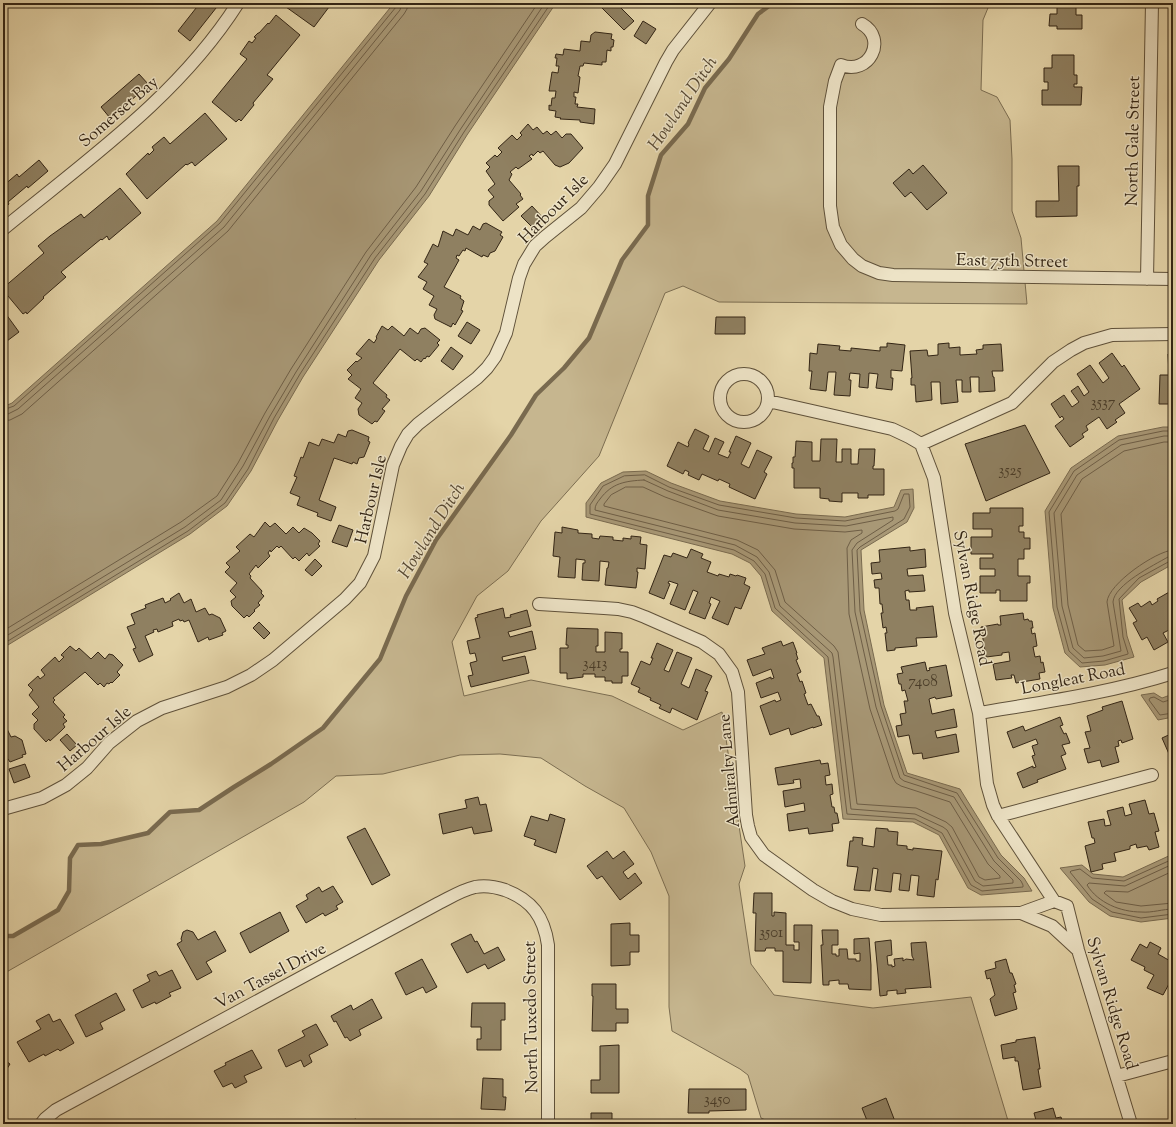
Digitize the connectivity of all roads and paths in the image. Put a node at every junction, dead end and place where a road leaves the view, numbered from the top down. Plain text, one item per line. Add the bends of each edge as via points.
1 (238, 3) edge
2 (710, 3) edge
3 (1152, 3) edge
4 (862, 24) dead end
5 (3, 229) edge
6 (1147, 279) junction
7 (1173, 279) edge
8 (1173, 334) edge
9 (768, 401) dead end
10 (921, 444) junction
11 (539, 604) dead end
12 (1173, 673) edge
13 (979, 712) junction
14 (1152, 775) dead end
15 (3, 809) edge
16 (998, 816) junction
17 (496, 887) joint
18 (1054, 901) junction
19 (1021, 914) junction
20 (1078, 950) junction
21 (1173, 1061) edge
22 (1117, 1076) junction
23 (41, 1124) edge
24 (548, 1124) edge
25 (1131, 1124) edge

1 - 5 street, Somerset Bay via 212,40 169,89 132,124
2 - 15 street, Harbour Isle via 673,50 615,164 599,187 581,208 544,236 531,252 519,278 506,333 495,357 477,378 408,434 393,465 376,550 368,570 356,588 273,660 251,675 227,687 162,708 137,721 109,743 87,768 66,785 42,798
3 - 6 street, North Gale Street
4 - 6 street, East 75th Street via 873,36 874,51 868,61 859,66 841,65 835,80 830,107 830,206 833,227 841,245 853,259 879,273 893,275
6 - 7 street, East 75th Street
8 - 10 street via 1112,335 1084,343 1053,362 1012,403
9 - 10 street via 892,429
10 - 13 street, Sylvan Ridge Road via 934,478 955,612
11 - 19 street, Admiralty Lane via 632,612 702,642 720,654 732,672 738,692 746,815 751,837 764,855 813,890 852,909 881,915
12 - 13 street, Longleat Road via 1100,692
13 - 16 street, Sylvan Ridge Road via 988,788
14 - 16 street
16 - 18 street, Sylvan Ridge Road
17 - 23 street, Van Tassel Drive via 477,887 459,892 52,1112
17 - 24 street, North Tuxedo Street via 517,895 531,906 542,922 546,935
18 - 19 street
18 - 20 street, Sylvan Ridge Road via 1067,906
19 - 20 street, Admiralty Lane via 1052,926
20 - 22 street, Sylvan Ridge Road
21 - 22 street
22 - 25 street, Sylvan Ridge Road

